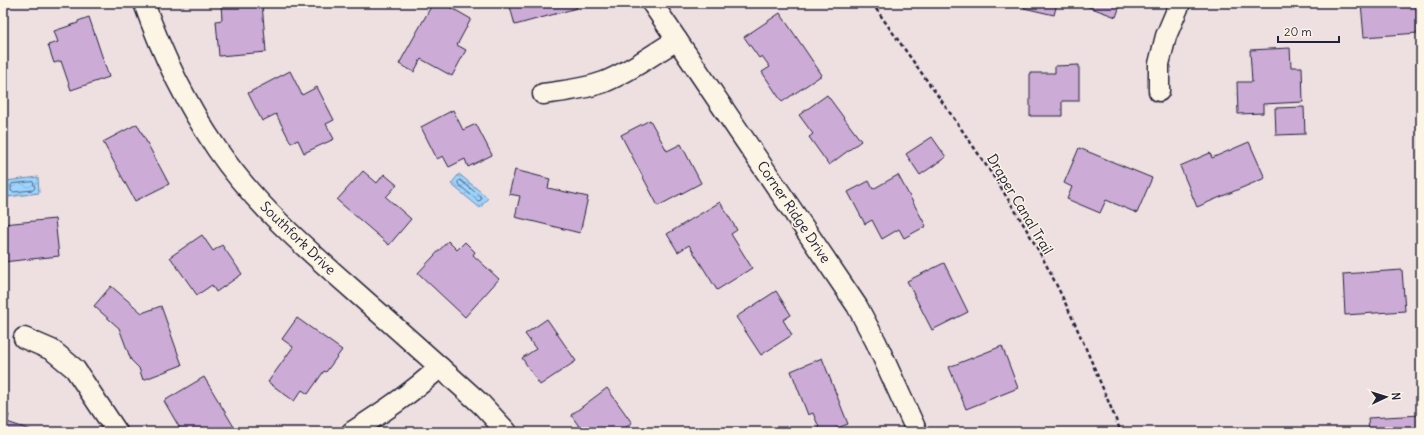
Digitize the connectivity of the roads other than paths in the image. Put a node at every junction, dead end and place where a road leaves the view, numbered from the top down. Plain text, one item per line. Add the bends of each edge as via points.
1 (144, 3) edge
2 (652, 3) edge
3 (1180, 3) edge
4 (677, 40) junction
5 (1159, 91) dead end
6 (543, 94) dead end
7 (24, 338) dead end
8 (440, 367) junction
9 (117, 432) edge
10 (352, 432) edge
11 (507, 432) edge
12 (917, 432) edge

1 - 8 street, Southfork Drive via 171,71 192,111 247,187 306,249
2 - 4 street, Corner Ridge Drive
3 - 5 street via 1166,36 1159,64
4 - 6 street via 605,82
4 - 12 street, Corner Ridge Drive via 857,306
7 - 9 street via 52,350 75,369
8 - 10 street via 403,398
8 - 11 street, Southfork Drive

